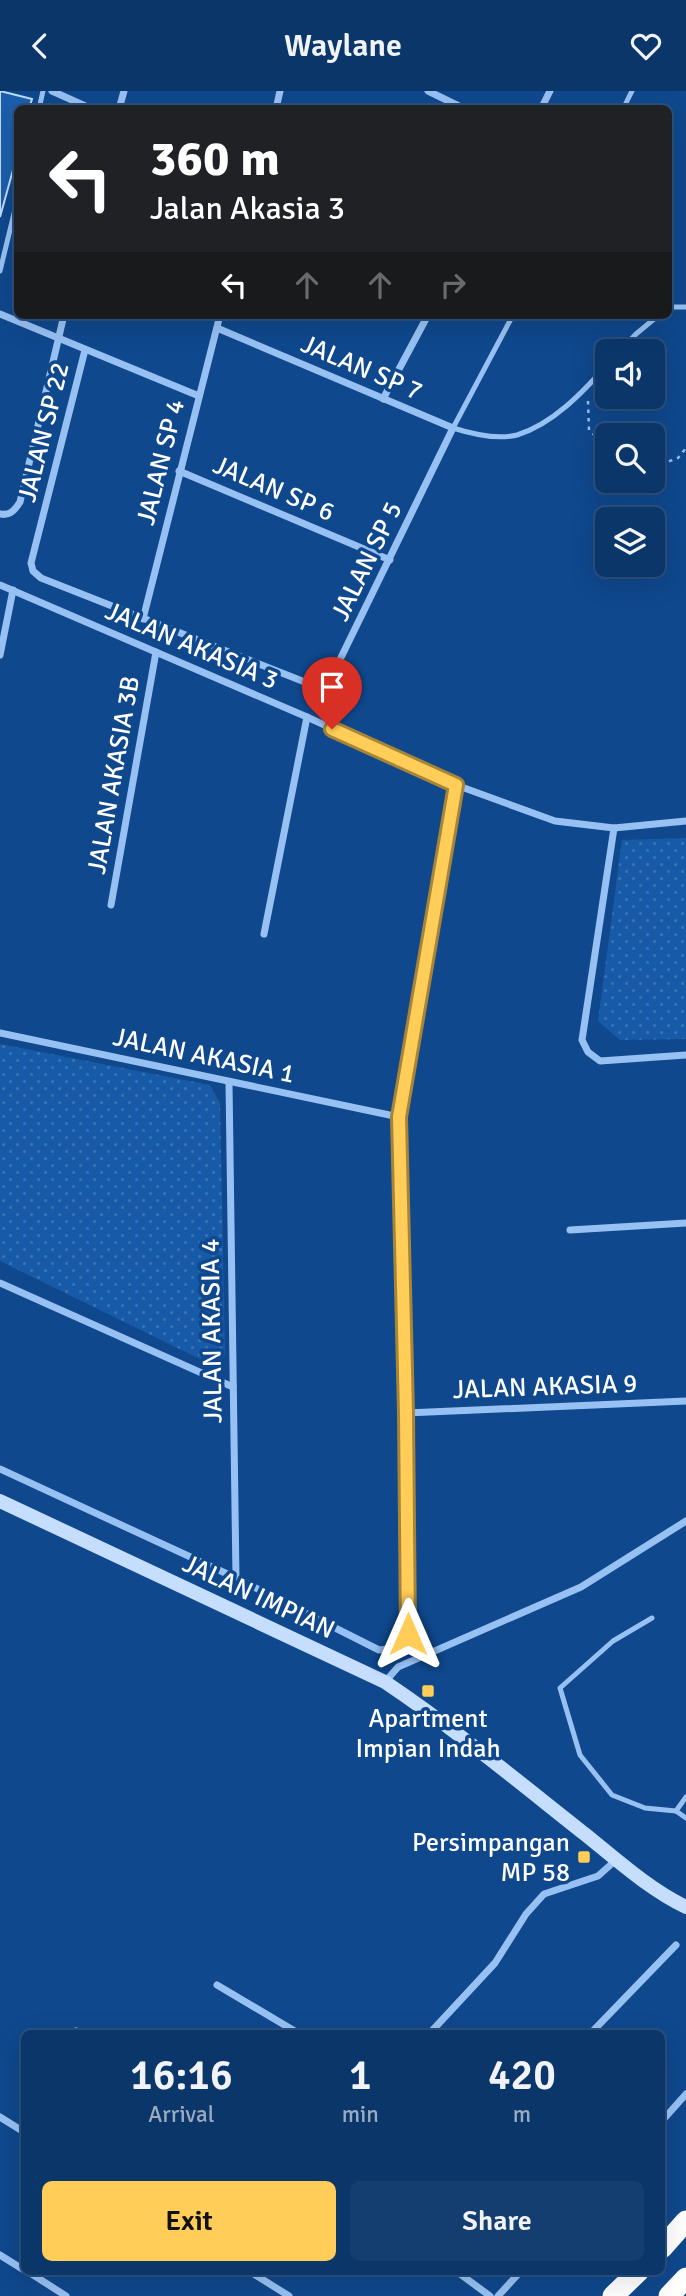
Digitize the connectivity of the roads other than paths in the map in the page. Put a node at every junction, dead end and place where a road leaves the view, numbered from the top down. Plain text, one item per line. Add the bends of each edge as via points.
1 (52, 91) edge
2 (428, 91) edge
3 (84, 105) edge
4 (458, 105) edge
5 (14, 213) edge
6 (0, 271) edge
7 (0, 314) edge
8 (63, 319) edge
9 (219, 319) edge
10 (426, 319) edge
11 (511, 319) edge
12 (654, 319) edge
13 (217, 328) junction
14 (57, 338) junction
15 (631, 339) edge
16 (85, 350) junction
17 (595, 378) edge
18 (199, 396) junction
19 (383, 399) junction
20 (453, 428) junction
21 (179, 471) junction
22 (0, 513) edge
23 (390, 560) junction
24 (0, 585) edge
25 (13, 590) junction
26 (143, 619) junction
27 (156, 652) junction
28 (0, 655) edge
29 (307, 717) junction
30 (456, 785) junction
31 (686, 821) edge
32 (614, 828) junction
33 (111, 905) dead end
34 (264, 934) dead end
35 (0, 1033) edge
36 (686, 1055) edge
37 (229, 1083) junction
38 (399, 1117) junction
39 (686, 1223) edge
40 (570, 1230) dead end
41 (0, 1283) edge
42 (233, 1387) junction
43 (686, 1401) edge
44 (406, 1413) junction
45 (0, 1469) edge
46 (0, 1501) edge
47 (686, 1521) edge
48 (236, 1578) junction
49 (652, 1618) dead end
50 (385, 1682) junction
51 (686, 1797) edge
52 (676, 1811) junction
53 (686, 1818) edge
54 (617, 1859) junction
55 (686, 1907) edge
56 (676, 1945) dead end
57 (217, 1985) dead end
58 (293, 2030) edge
59 (433, 2030) edge
60 (594, 2030) edge
61 (686, 2095) edge
62 (0, 2117) edge
63 (665, 2118) edge
64 (21, 2130) edge
65 (686, 2221) edge
66 (665, 2245) edge
67 (0, 2255) edge
68 (21, 2268) edge
69 (32, 2275) edge
70 (255, 2275) edge
71 (461, 2275) edge
72 (517, 2275) edge
73 (635, 2275) edge
74 (686, 2278) edge
75 (66, 2296) edge
76 (289, 2296) edge
77 (490, 2296) edge
78 (498, 2296) edge
79 (613, 2296) edge
80 (669, 2296) edge

1 - 3 street
2 - 4 street
5 - 6 lane
7 - 14 street
8 - 14 street
9 - 13 street, JALAN SP 4
10 - 19 street
11 - 20 lane
12 - 15 lane
13 - 18 street, JALAN SP 4
13 - 19 street, JALAN SP 7
14 - 16 street
14 - 22 street via 20,502 15,511
16 - 18 street
16 - 26 street, JALAN SP 22 via 31,563 41,578
17 - 20 lane via 546,421 516,435 476,435
18 - 21 street, JALAN SP 4
19 - 20 street, JALAN SP 7
20 - 23 street, JALAN SP 5
21 - 23 street, JALAN SP 6
21 - 26 street, JALAN SP 4
23 - 26 street, JALAN SP 5 via 324,686
24 - 25 street, JALAN AKASIA 3
25 - 27 street, JALAN AKASIA 3
25 - 28 street
27 - 29 street, JALAN AKASIA 3
27 - 33 street, JALAN AKASIA 3B
29 - 30 street, JALAN AKASIA 3
29 - 34 street
30 - 32 street, JALAN AKASIA 3 via 555,821
30 - 38 street
31 - 32 street, JALAN AKASIA 3
32 - 36 street via 582,1040 600,1061
35 - 37 street, JALAN AKASIA 1
37 - 38 street, JALAN AKASIA 1
37 - 42 street, JALAN AKASIA 4
38 - 44 street
39 - 40 street
41 - 42 street
42 - 48 street, JALAN AKASIA 4
43 - 44 street, JALAN AKASIA 9
44 - 48 street via 408,1634 401,1644 379,1650
45 - 48 street
46 - 50 street, JALAN IMPIAN
47 - 50 street via 580,1587 398,1667
49 - 52 lane via 613,1640 560,1688 580,1755 612,1795 645,1808
50 - 54 street, JALAN IMPIAN
51 - 52 lane
52 - 53 lane
54 - 55 street, JALAN IMPIAN
54 - 59 street via 598,1876 544,1894 495,1963
56 - 60 street
57 - 58 street
61 - 63 street
62 - 64 street
65 - 66 highway
67 - 68 street
69 - 75 street
70 - 76 street
71 - 77 street
72 - 78 street
73 - 79 highway
74 - 80 highway

